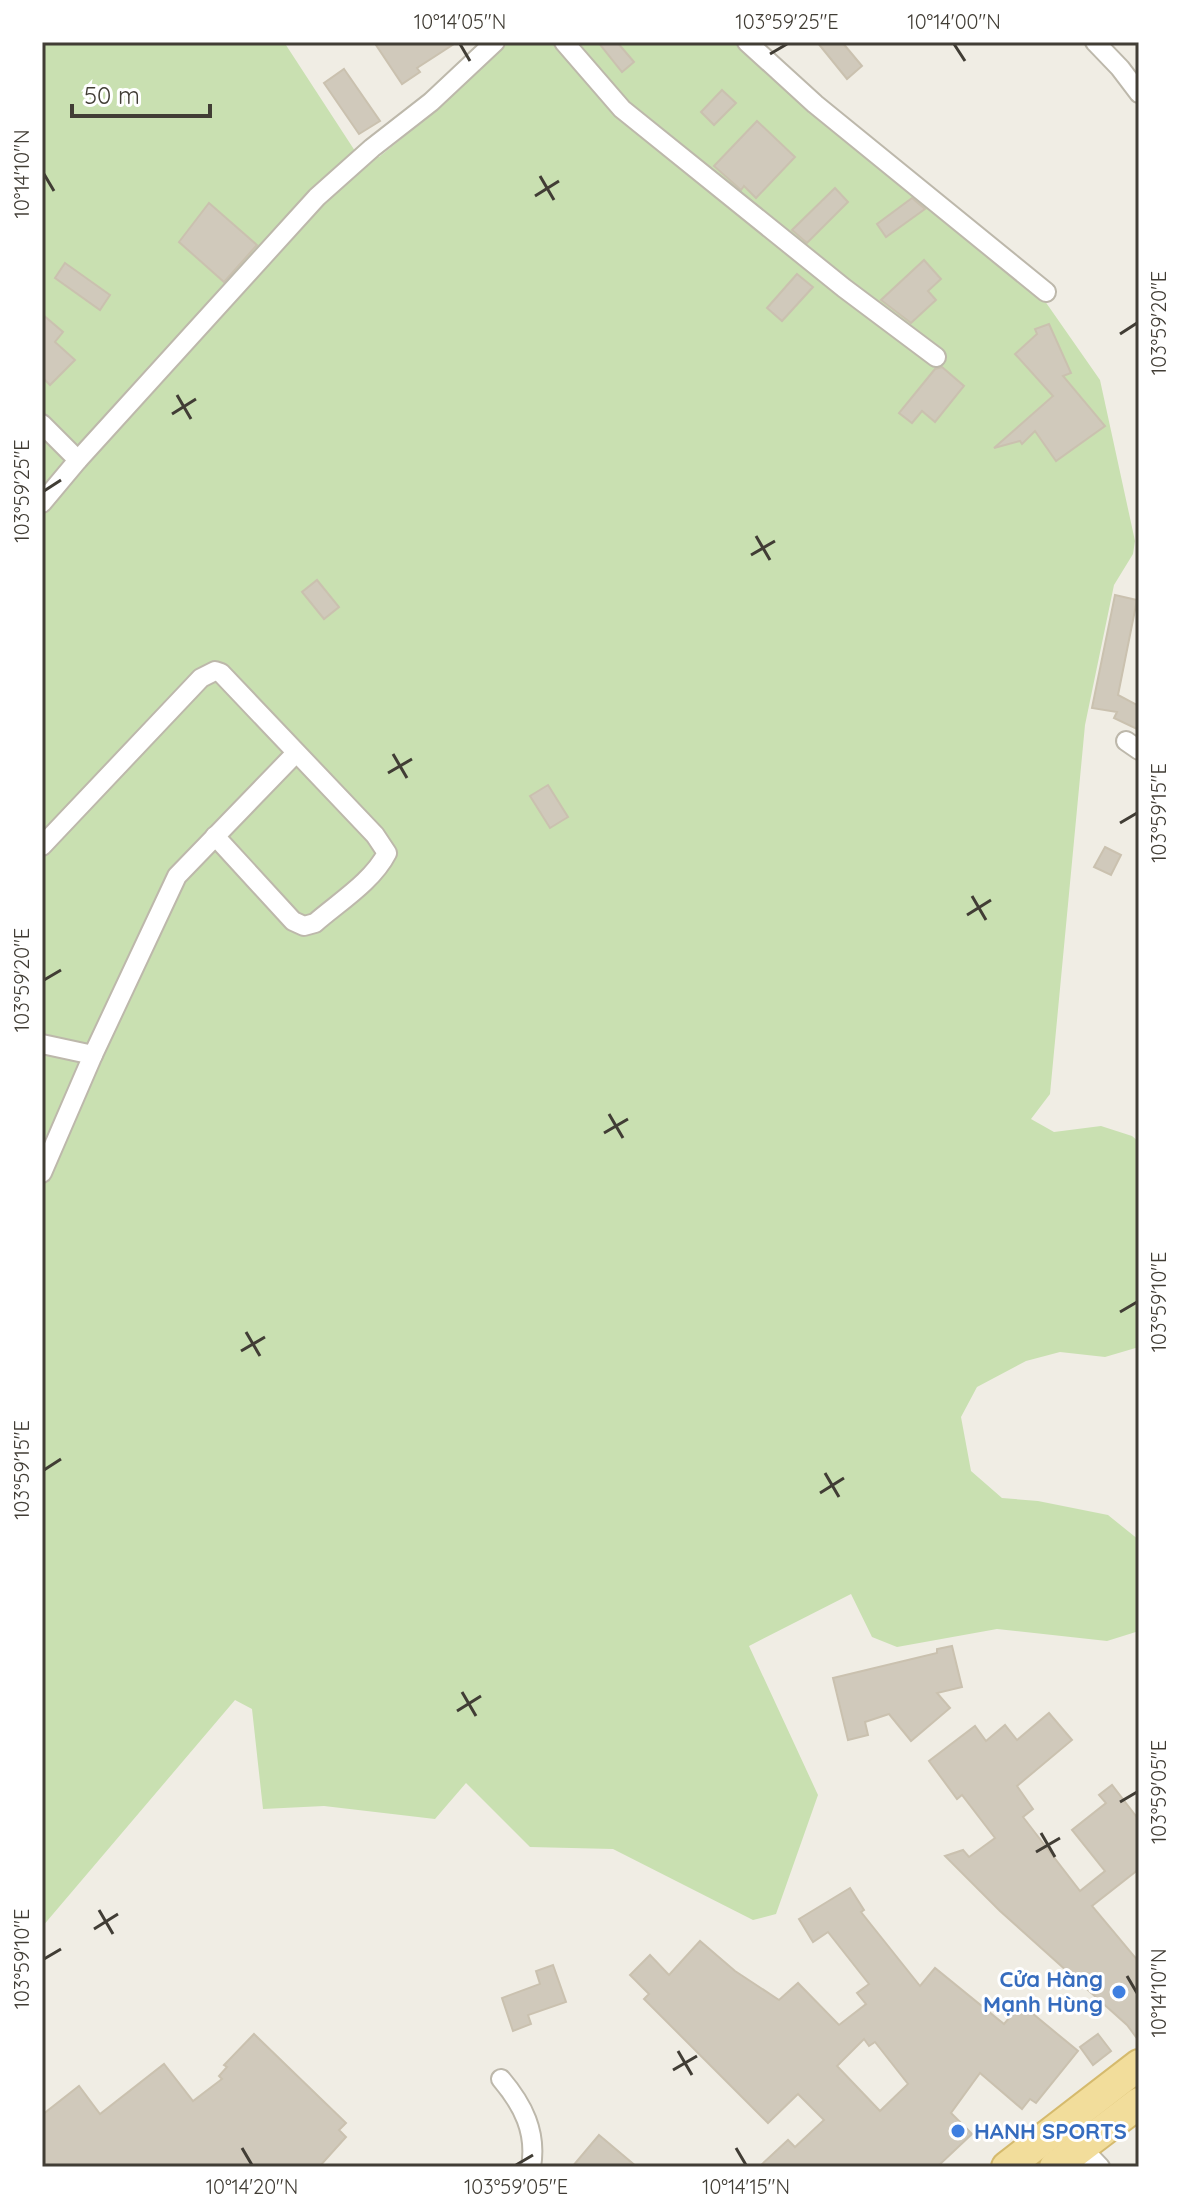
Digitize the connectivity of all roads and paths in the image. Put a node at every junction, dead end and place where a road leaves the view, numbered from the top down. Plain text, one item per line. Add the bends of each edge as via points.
1 (495, 42) edge
2 (564, 42) edge
3 (747, 42) edge
4 (1095, 42) edge
5 (1139, 93) edge
6 (1046, 292) dead end
7 (936, 357) dead end
8 (42, 424) edge
9 (78, 460) junction
10 (42, 503) edge
11 (296, 753) junction
12 (215, 836) junction
13 (42, 846) edge
14 (42, 1044) edge
15 (93, 1055) junction
16 (44, 1164) edge
17 (1139, 2065) edge
18 (501, 2079) dead end
19 (1139, 2103) edge
20 (1058, 2128) junction
21 (1091, 2157) edge
22 (531, 2167) edge
23 (1007, 2167) edge
24 (1055, 2167) edge

1 - 9 street via 317,197
2 - 7 street via 622,109
3 - 6 street
4 - 5 street
8 - 9 street
9 - 10 street
11 - 12 street
11 - 12 street via 386,848 382,864 315,923 304,926 293,921
11 - 13 street via 221,673 209,672
12 - 15 street via 177,876
14 - 15 street
15 - 16 street
17 - 20 main road
18 - 22 street via 518,2099 530,2127
19 - 21 main road
20 - 21 main road
20 - 23 main road
21 - 24 main road

